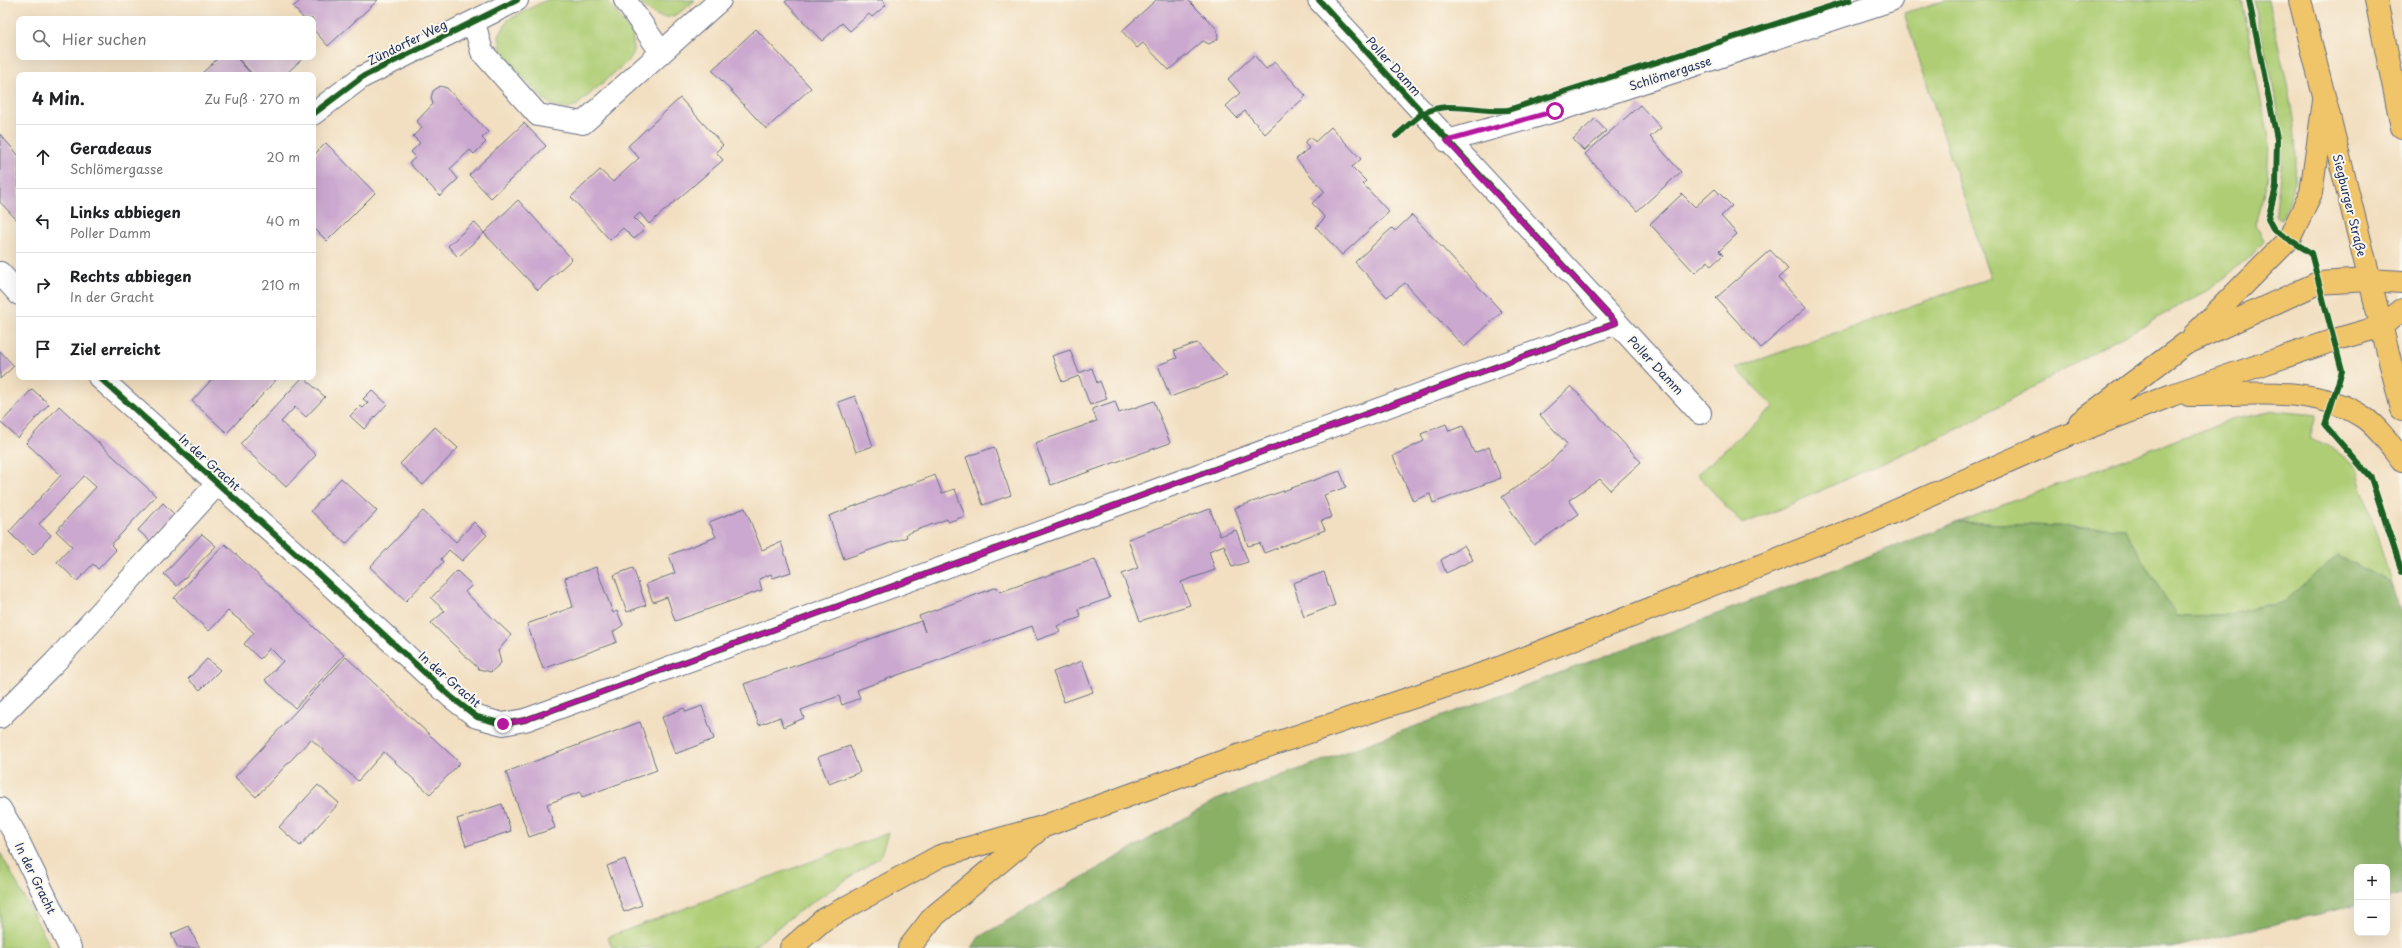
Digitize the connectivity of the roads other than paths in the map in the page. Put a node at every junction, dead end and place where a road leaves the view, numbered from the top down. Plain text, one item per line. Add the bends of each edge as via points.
1 (517, 0) edge
2 (625, 0) edge
3 (720, 0) edge
4 (1319, 0) edge
5 (1891, 0) edge
6 (2300, 0) edge
7 (2376, 0) edge
8 (474, 22) junction
9 (661, 52) junction
10 (2324, 101) junction
11 (316, 111) edge
12 (2402, 127) edge
13 (1447, 141) junction
14 (0, 273) edge
15 (2369, 280) junction
16 (2402, 282) edge
17 (16, 291) edge
18 (2402, 310) edge
19 (1616, 323) junction
20 (2380, 327) junction
21 (2185, 344) junction
22 (102, 380) edge
23 (2172, 395) junction
24 (2402, 409) edge
25 (1700, 413) dead end
26 (2056, 440) junction
27 (2402, 460) edge
28 (218, 483) junction
29 (0, 717) edge
30 (0, 809) edge
31 (1042, 827) junction
32 (70, 948) edge
33 (791, 948) edge
34 (909, 948) edge

1 - 8 street, Zündorfer Weg
2 - 9 street
3 - 9 street
4 - 13 street, Poller Damm
5 - 13 street, Schlömergasse via 1555,111
6 - 10 main road, Siegburger Straße
7 - 12 main road
8 - 9 street via 482,52 538,116 583,123
8 - 11 street, Zündorfer Weg via 362,77
10 - 15 main road, Siegburger Straße
10 - 21 main road via 2311,193 2288,239
13 - 19 street, Poller Damm
14 - 17 street
15 - 16 main road
15 - 20 main road, Siegburger Straße
15 - 21 main road via 2318,283
18 - 20 main road
19 - 25 street, Poller Damm
19 - 28 street, In der Gracht via 540,714 503,724 477,718 450,696
20 - 23 main road
20 - 24 main road, Siegburger Straße
21 - 26 main road
22 - 28 street, In der Gracht
23 - 26 main road
23 - 27 main road via 2290,395 2333,401 2364,417
26 - 31 main road via 1857,528 1494,670 1240,756
28 - 29 street, In der Gracht via 55,662
30 - 32 street, In der Gracht via 14,832
31 - 33 main road via 940,856 823,920
31 - 34 main road via 933,917

